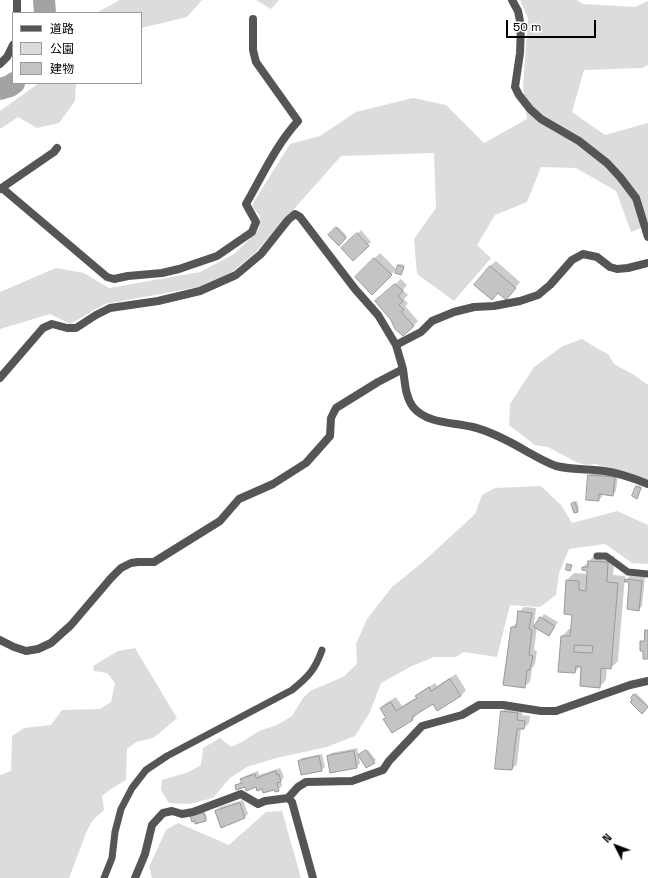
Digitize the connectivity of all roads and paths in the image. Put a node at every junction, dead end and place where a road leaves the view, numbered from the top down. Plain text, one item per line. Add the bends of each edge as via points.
1 (17, 0) edge
2 (512, 0) edge
3 (18, 12) edge
4 (253, 18) dead end
5 (12, 47) edge
6 (0, 64) edge
7 (57, 148) dead end
8 (1, 189) edge
9 (648, 237) edge
10 (648, 264) edge
11 (396, 345) junction
12 (403, 369) junction
13 (0, 378) edge
14 (648, 484) edge
15 (597, 556) dead end
16 (648, 574) edge
17 (0, 640) edge
18 (322, 650) dead end
19 (648, 681) edge
20 (288, 798) junction
21 (104, 878) edge
22 (135, 878) edge
23 (313, 878) edge

1 - 3 street
2 - 9 street via 518,11 521,26 515,87 519,95 542,119 579,141 620,177 636,198
4 - 8 street via 253,50 256,62 298,121 290,130 246,204 256,222 252,232 217,256 162,273 114,279 107,277
5 - 6 street via 8,57
7 - 8 street
10 - 11 street via 617,269 597,257 583,254 572,260 538,295 520,301 454,312 432,322
11 - 12 street
11 - 13 street via 378,316 354,289 300,216 295,214 261,254 236,274 200,291 158,301 110,308 76,328 52,324 43,328
12 - 14 street via 407,396 414,408 424,416 499,436 555,466 623,474
12 - 17 street via 336,408 330,436 306,463 273,484 239,499 220,521 154,562 130,563 121,568 52,643 38,649 26,650
15 - 16 lane via 606,556 628,572
18 - 21 lane via 317,664 307,678 292,690 167,756 146,770 132,788 121,809 112,858
19 - 20 street via 556,711 479,705 462,715 422,726 383,770 352,781 306,782
20 - 22 street via 258,804 241,794 193,812 163,813 152,825 145,854
20 - 23 street via 292,802

